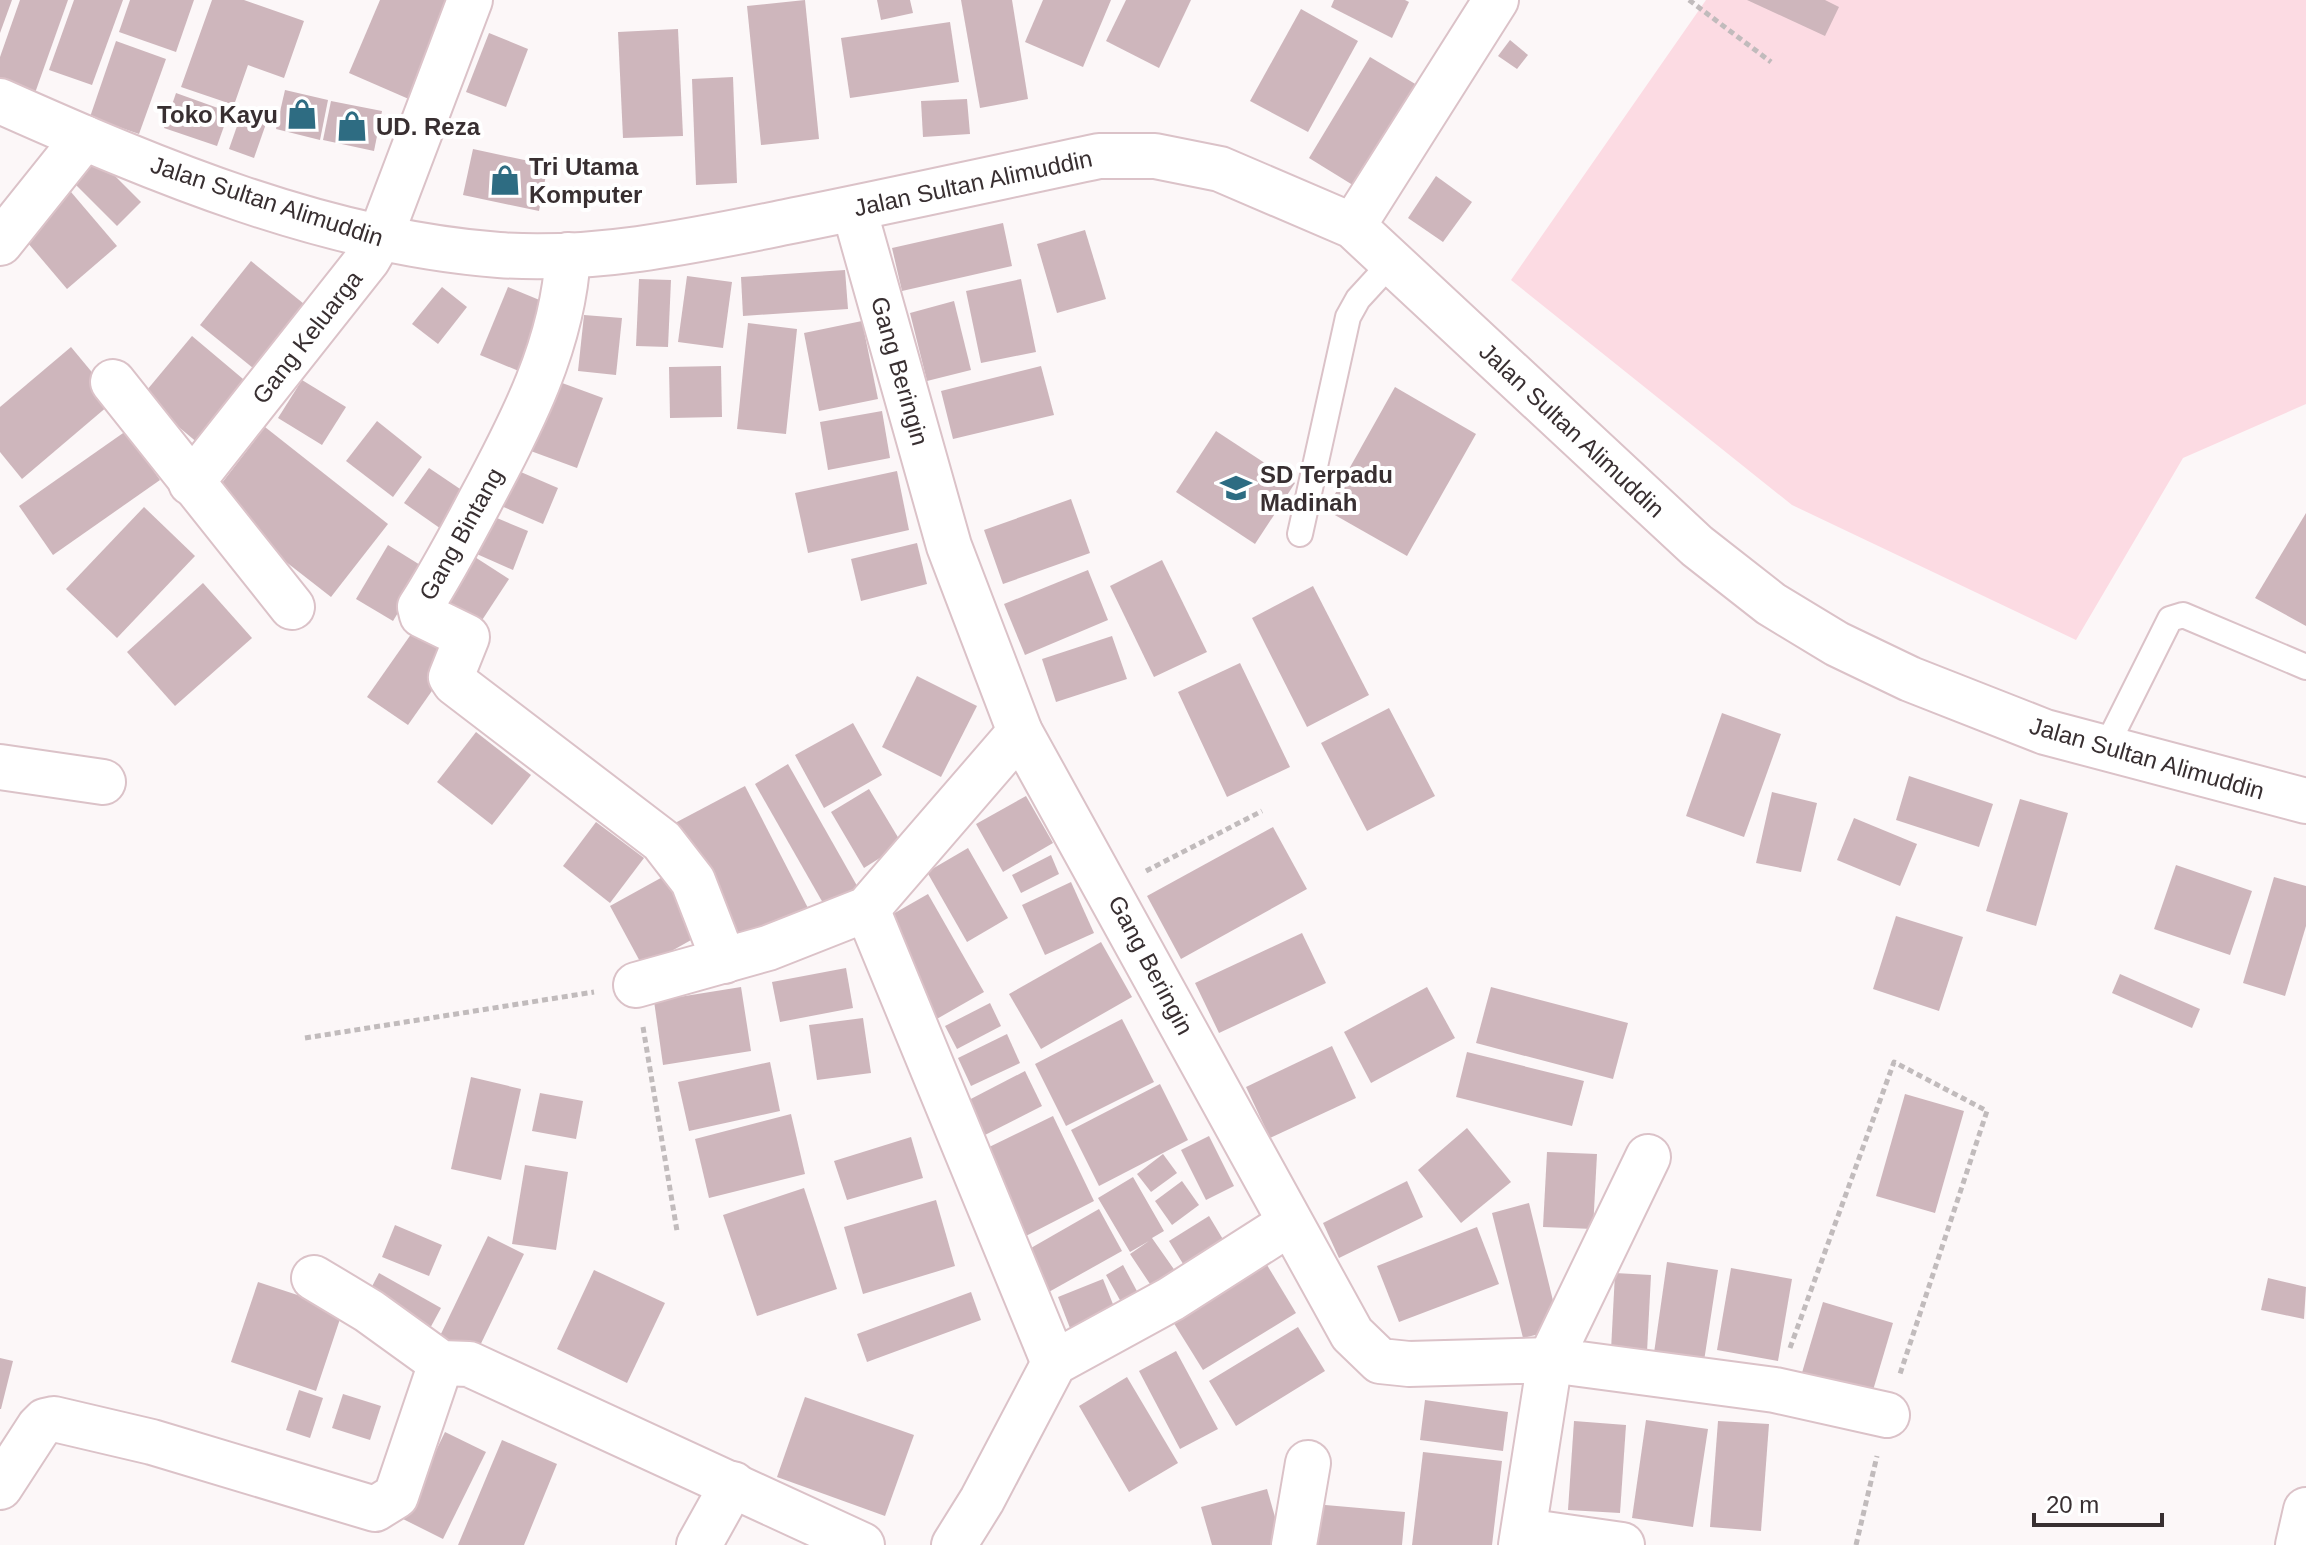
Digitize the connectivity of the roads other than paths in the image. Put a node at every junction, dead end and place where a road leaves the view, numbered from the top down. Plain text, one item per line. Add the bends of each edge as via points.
1 (470, 0) edge
2 (1496, 0) edge
3 (0, 101) edge
4 (84, 138) junction
5 (854, 209) junction
6 (1353, 226) junction
7 (379, 240) junction
8 (0, 243) edge
9 (568, 255) junction
10 (1392, 262) junction
11 (113, 382) dead end
12 (191, 483) junction
13 (1300, 534) dead end
14 (292, 607) dead end
15 (2306, 667) edge
16 (1020, 732) junction
17 (2105, 749) junction
18 (0, 767) edge
19 (103, 782) dead end
20 (2306, 801) edge
21 (867, 909) junction
22 (724, 961) junction
23 (636, 985) road end
24 (1648, 1157) dead end
25 (1290, 1223) junction
26 (314, 1278) dead end
27 (1550, 1360) junction
28 (441, 1363) junction
29 (1054, 1363) junction
30 (1887, 1415) road end
31 (1308, 1463) dead end
32 (733, 1484) junction
33 (0, 1487) edge
34 (2306, 1510) edge
35 (1522, 1538) edge
36 (699, 1545) edge
37 (862, 1545) edge
38 (954, 1545) edge
39 (1294, 1545) edge
40 (1622, 1545) edge
41 (2298, 1545) edge

1 - 7 street, Gang Keluarga
2 - 6 street
3 - 4 street, Jalan Sultan Alimuddin
4 - 7 street, Jalan Sultan Alimuddin via 239,196
4 - 8 street
5 - 6 street, Jalan Sultan Alimuddin via 1099,156 1155,156 1220,169
5 - 9 street, Jalan Sultan Alimuddin via 722,235
5 - 16 street, Gang Beringin via 949,546
6 - 10 street, Jalan Sultan Alimuddin
7 - 9 street, Jalan Sultan Alimuddin via 501,255
7 - 12 street, Gang Keluarga
9 - 22 street, Gang Bintang via 566,294 522,421 420,607 422,615 467,637 451,677 455,683 662,841 693,881
10 - 13 lane via 1348,317
10 - 17 street, Jalan Sultan Alimuddin via 1697,546 1771,604 1910,679 2045,732
11 - 12 street
12 - 14 street
15 - 17 lane via 2183,615 2170,619
16 - 21 street
16 - 25 street, Gang Beringin
17 - 20 street, Jalan Sultan Alimuddin
18 - 19 street
21 - 22 street
21 - 29 street
22 - 23 street
24 - 27 street
25 - 27 street, Gang Beringin via 1352,1334 1380,1361
25 - 29 street via 1171,1299
26 - 28 street
27 - 30 street, Gang Beringin via 1775,1390
27 - 35 street
28 - 32 street via 469,1364
28 - 33 street via 396,1496 375,1509 152,1442 54,1419 39,1427
29 - 38 street
31 - 39 street
32 - 36 street
32 - 37 street
34 - 41 street
35 - 40 street

